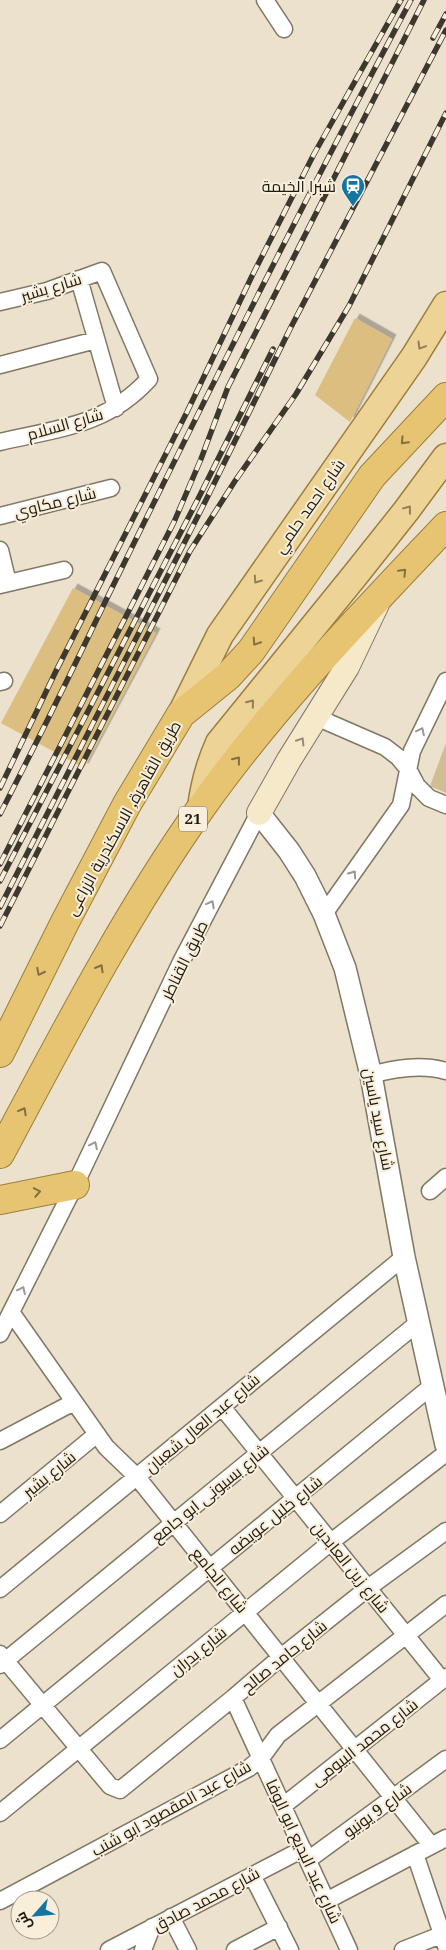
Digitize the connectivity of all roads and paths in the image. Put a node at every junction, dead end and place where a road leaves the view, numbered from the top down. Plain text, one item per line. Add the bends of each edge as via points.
1 (265, 0) edge
2 (284, 29) dead end
3 (79, 279) junction
4 (0, 302) edge
5 (446, 304) edge
6 (96, 340) junction
7 (0, 365) edge
8 (149, 378) joint
9 (442, 401) edge
10 (116, 408) junction
11 (0, 442) edge
12 (446, 457) edge
13 (111, 488) dead end
14 (0, 516) edge
15 (446, 526) edge
16 (0, 550) edge
17 (64, 570) dead end
18 (4, 584) edge
19 (382, 594) junction
20 (446, 681) edge
21 (181, 714) junction
22 (316, 717) junction
23 (408, 769) junction
24 (446, 805) edge
25 (201, 808) junction
26 (258, 813) junction
27 (324, 914) junction
28 (0, 1053) edge
29 (446, 1071) edge
30 (372, 1075) junction
31 (0, 1154) edge
32 (446, 1177) edge
33 (75, 1185) junction
34 (430, 1191) dead end
35 (0, 1200) edge
36 (404, 1257) junction
37 (11, 1312) junction
38 (419, 1322) junction
39 (0, 1334) edge
40 (433, 1385) junction
41 (74, 1402) junction
42 (222, 1406) junction
43 (97, 1434) junction
44 (0, 1441) edge
45 (446, 1445) edge
46 (259, 1453) junction
47 (446, 1453) edge
48 (137, 1477) junction
49 (296, 1498) junction
50 (0, 1514) edge
51 (174, 1523) junction
52 (446, 1530) edge
53 (331, 1542) junction
54 (210, 1568) junction
55 (368, 1588) junction
56 (0, 1589) edge
57 (446, 1604) edge
58 (245, 1612) junction
59 (406, 1635) junction
60 (281, 1657) junction
61 (2, 1660) edge
62 (444, 1679) edge
63 (233, 1698) junction
64 (319, 1704) junction
65 (42, 1706) junction
66 (0, 1740) edge
67 (78, 1749) junction
68 (355, 1749) junction
69 (260, 1758) junction
70 (446, 1759) edge
71 (394, 1798) junction
72 (283, 1806) junction
73 (0, 1813) edge
74 (446, 1838) edge
75 (431, 1845) junction
76 (415, 1854) junction
77 (305, 1855) junction
78 (252, 1875) junction
79 (0, 1901) edge
80 (326, 1901) junction
81 (171, 1917) junction
82 (152, 1928) junction
83 (279, 1928) junction
84 (445, 1938) edge
85 (109, 1950) edge
86 (143, 1950) edge
87 (188, 1950) edge
88 (235, 1950) edge
89 (290, 1950) edge
90 (349, 1950) edge
91 (403, 1950) edge

1 - 2 street
3 - 4 street, شارع بشير
3 - 6 street
3 - 8 street, شارع بشير via 102,271
5 -> 21 main road, شارع احمد حلمي via 414,356 220,635
6 - 7 street
6 - 10 street
8 - 10 street, شارع السلام
9 -> 21 highway, طريق القاهرة, الاسكندرية الزراعى via 372,476 251,651 228,676
10 - 11 street, شارع السلام via 84,422
25 -> 12 main road via 204,784 219,743
13 - 14 street, شارع مكاوي
19 -> 15 highway, 21
16 - 18 street
17 - 18 street
19 - 22 main road, طريق القناطر via 347,667
25 -> 19 highway, 21 via 262,729
23 -> 20 street via 412,751
21 -> 28 highway, طريق القاهرة, الاسكندرية الزراعى via 127,804
22 - 23 street via 385,747
26 -> 22 main road, طريق القناطر
23 - 24 street via 417,786 429,798
27 -> 23 street via 401,805
31 -> 25 highway, 21 via 97,972 147,888
26 - 27 street, شارع سيد ياسين via 289,851
33 -> 26 street, طريق القناطر via 181,962
27 - 30 street, شارع سيد ياسين via 344,968
29 - 30 street via 416,1067
30 - 36 street, شارع سيد ياسين
32 - 34 street
35 -> 33 highway
37 -> 33 street, طريق القناطر
36 - 38 street, شارع سيد ياسين
36 - 42 street, شارع عبد العال شعبان
37 - 39 street, طريق القناطر
37 - 41 street, شارع الجامع
38 - 40 street, شارع سيد ياسين
38 - 46 street, شارع بسيونى ابو جامع
40 - 45 street, شارع سيد ياسين
40 - 49 street, شارع خليل عويضه
41 - 43 street, شارع الجامع
41 - 44 street
42 - 46 street, شارع زين العابدين
42 - 48 street, شارع عبد العال شعبان
43 - 48 street, شارع الجامع
43 - 50 street, شارع بشير
46 - 49 street, شارع زين العابدين
46 - 51 street, شارع بسيونى ابو جامع
47 - 53 street, شارع بدران
48 - 51 street, شارع الجامع
48 - 56 street, شارع عبد العال شعبان
49 - 53 street, شارع زين العابدين
49 - 54 street, شارع خليل عويضه
51 - 54 street, شارع الجامع
51 - 61 street, شارع بسيونى ابو جامع
52 - 55 street, شارع حامد صالح
53 - 55 street, شارع زين العابدين
53 - 58 street, شارع بدران
54 - 58 street, شارع الجامع
54 - 65 street, شارع خليل عويضه
55 - 59 street, شارع زين العابدين
55 - 60 street, شارع حامد صالح
57 - 59 street, شارع عبد المقصود ابو شنب
58 - 60 street, شارع الجامع
58 - 67 street, شارع بدران
59 - 62 street, شارع زين العابدين
59 - 64 street, شارع عبد المقصود ابو شنب
60 - 63 street, شارع حامد صالح
60 - 64 street, شارع الجامع
61 - 65 street
62 - 68 street, شارع محمد البيومى
63 - 67 street, شارع حامد صالح via 120,1790 110,1786
63 - 69 street, شارع عبد البديع ابو الوفا
64 - 68 street, شارع الجامع
64 - 69 street, شارع عبد المقصود ابو شنب via 278,1735
65 - 66 street, شارع خليل عويضه
65 - 67 street
67 - 73 street, شارع بدران
68 - 71 street, شارع الجامع
68 - 72 street, شارع محمد البيومى
69 - 72 street, شارع عبد البديع ابو الوفا
69 - 79 street, شارع عبد المقصود ابو شنب via 250,1768
70 - 71 street, شارع 9 يونيو
71 - 75 street, شارع الجامع
71 - 77 street, شارع 9 يونيو
72 - 77 street, شارع عبد البديع ابو الوفا
74 - 75 street
75 - 76 street
76 - 80 street
76 - 84 street
77 - 78 street, شارع محمد صادق
77 - 80 street, شارع عبد البديع ابو الوفا
78 - 81 street, شارع محمد صادق
78 - 83 street
80 - 90 street, شارع عبد البديع ابو الوفا
81 - 82 street, شارع محمد صادق
81 - 87 street
82 - 85 street, شارع محمد صادق
82 - 86 street
83 - 88 street
83 - 89 street
84 - 91 street

